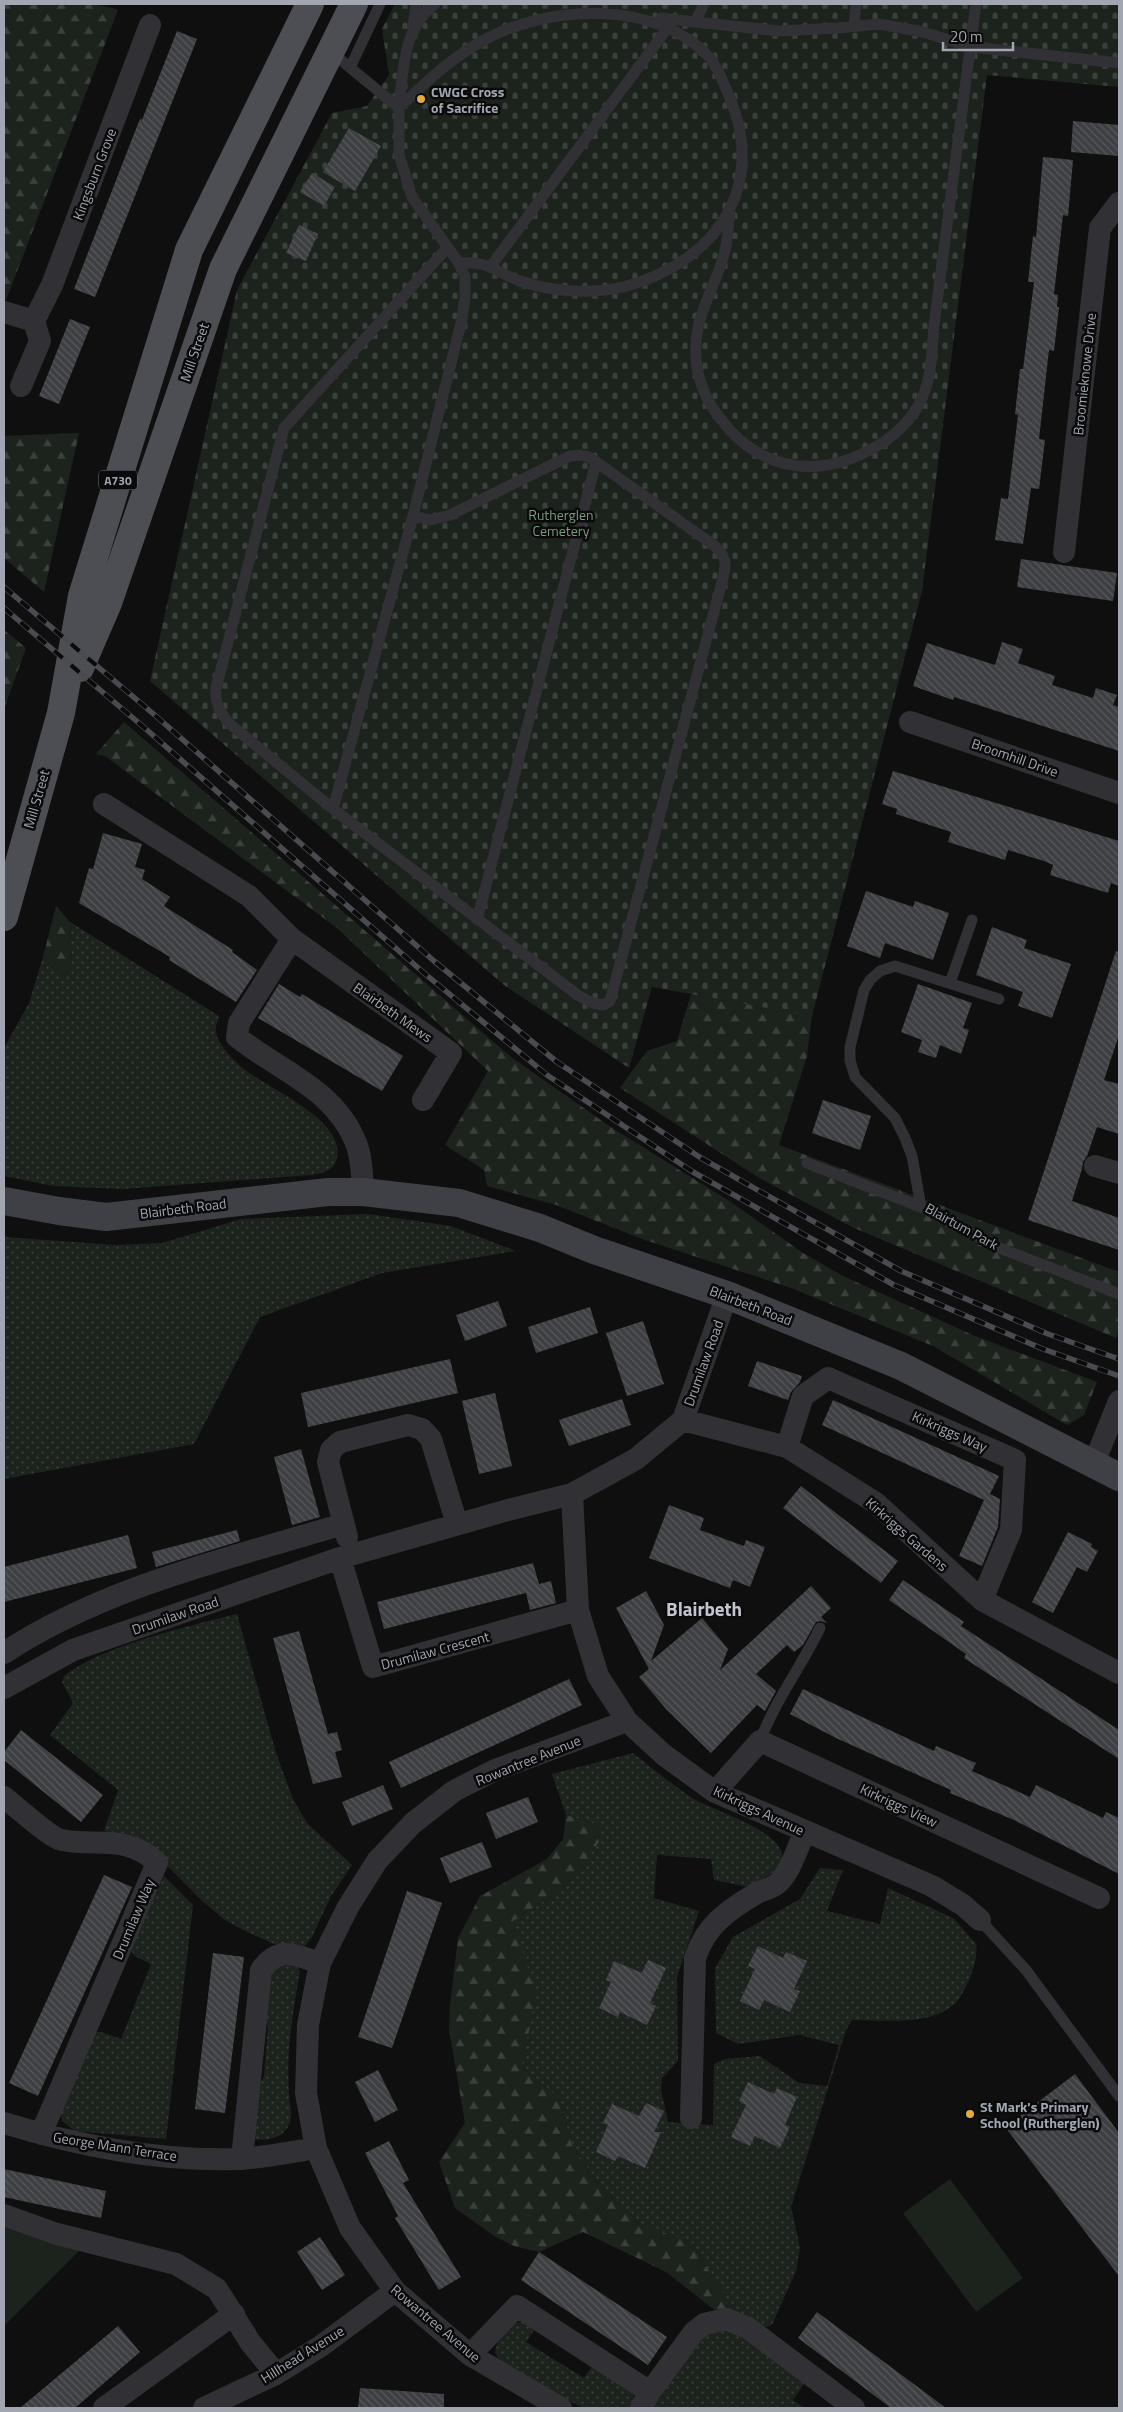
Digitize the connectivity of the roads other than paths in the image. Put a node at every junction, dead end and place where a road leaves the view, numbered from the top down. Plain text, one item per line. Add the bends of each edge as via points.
1 (310, 4) edge
2 (354, 4) edge
3 (380, 4) edge
4 (416, 4) edge
5 (435, 4) edge
6 (704, 4) edge
7 (856, 4) edge
8 (976, 4) edge
9 (646, 16) junction
10 (695, 22) junction
11 (150, 25) dead end
12 (669, 26) junction
13 (854, 26) junction
14 (412, 29) junction
15 (971, 47) junction
16 (283, 63) junction
17 (338, 63) junction
18 (1119, 63) edge
19 (399, 108) junction
20 (1119, 203) edge
21 (730, 213) junction
22 (447, 248) junction
23 (459, 263) junction
24 (491, 266) junction
25 (4, 312) edge
26 (34, 321) junction
27 (21, 386) dead end
28 (596, 462) junction
29 (413, 516) junction
30 (1064, 552) dead end
31 (61, 713) junction
32 (910, 722) dead end
33 (1119, 793) edge
34 (104, 804) dead end
35 (333, 809) junction
36 (4, 916) edge
37 (477, 920) junction
38 (972, 920) dead end
39 (292, 938) junction
40 (950, 983) junction
41 (999, 999) dead end
42 (423, 1100) dead end
43 (808, 1163) dead end
44 (1095, 1166) dead end
45 (1119, 1173) edge
46 (363, 1192) junction
47 (4, 1201) edge
48 (921, 1207) junction
49 (1119, 1294) edge
50 (727, 1295) junction
51 (1118, 1403) edge
52 (682, 1420) junction
53 (787, 1447) junction
54 (1094, 1463) junction
55 (1119, 1477) edge
56 (572, 1494) junction
57 (343, 1524) junction
58 (457, 1524) junction
59 (346, 1556) junction
60 (982, 1600) junction
61 (578, 1610) junction
62 (820, 1628) dead end
63 (4, 1653) edge
64 (1119, 1673) edge
65 (4, 1688) edge
66 (627, 1721) junction
67 (760, 1741) junction
68 (716, 1792) junction
69 (4, 1797) edge
70 (805, 1832) junction
71 (1100, 1898) dead end
72 (980, 1920) joint
73 (320, 1963) junction
74 (1119, 2096) edge
75 (691, 2118) dead end
76 (4, 2124) edge
77 (41, 2134) junction
78 (316, 2148) junction
79 (242, 2158) junction
80 (4, 2215) edge
81 (395, 2291) junction
82 (234, 2314) junction
83 (470, 2354) junction
84 (276, 2374) junction
85 (646, 2400) edge
86 (104, 2408) edge
87 (204, 2408) edge
88 (561, 2408) edge
89 (854, 2408) edge

1 - 16 main road, Mill Street / A730
2 - 17 main road, Mill Street / A730
3 - 17 lane
4 - 14 lane
5 - 14 lane
6 - 10 lane
7 - 13 lane
8 - 15 lane
9 - 10 lane
9 - 12 lane
9 - 19 lane via 597,11 548,15 524,22 477,44 443,68
10 - 13 lane via 779,31
11 - 26 street, Kingsburn Grove via 52,285
12 - 21 lane via 693,41 710,58 737,116 742,157
12 - 24 lane
13 - 15 lane via 880,24 902,27
14 - 19 lane via 405,55
15 - 18 lane
15 - 21 lane via 928,373 918,405 886,442 845,462 800,467 778,462 743,443 712,408 701,388 695,342 698,322 724,254
16 - 17 main road
16 - 31 main road, Mill Street / A730 via 189,250 82,596
17 - 19 lane
17 - 31 main road, Mill Street / A730 via 223,269 108,603
19 - 22 lane via 399,154 412,197
20 - 30 street, Broomieknowe Drive via 1100,228
21 - 24 lane via 706,242 678,263 627,286 588,291 551,288 516,280
22 - 23 lane
22 - 35 lane via 284,428 216,688 215,702 221,715
23 - 24 lane via 478,262
23 - 29 lane via 465,277 462,319
25 - 26 street
26 - 27 street via 40,341
28 - 29 lane via 580,455 570,456 450,515 431,520
28 - 37 lane
28 - 37 lane via 715,546 724,555 727,566 610,1001 604,1005 579,996
29 - 35 lane
31 - 36 main road, Mill Street / A730
32 - 33 street, Broomhill Drive
34 - 39 street, Blairbeth Mews via 249,896
35 - 37 lane
38 - 40 lane
39 - 42 street, Blairbeth Mews via 451,1053
39 - 46 street via 239,1023 237,1037 321,1093 350,1129 360,1160
40 - 41 lane, Blairtum Park
40 - 48 lane, Blairtum Park via 895,966 880,971 864,990 850,1047 855,1077 895,1118 905,1138 912,1156
43 - 48 lane
44 - 45 street
46 - 47 main road, Blairbeth Road via 328,1192 106,1216
46 - 50 main road, Blairbeth Road via 459,1203 540,1228
48 - 49 lane, Blairtum Park via 997,1247
50 - 52 street, Drumilaw Road
50 - 54 main road, Blairbeth Road via 901,1366
51 - 54 street
52 - 53 street, Kirkriggs Gardens
52 - 56 street, Drumilaw Road via 636,1459
53 - 60 street, Kirkriggs Gardens via 876,1503
53 - 60 street, Kirkriggs Way via 803,1396 828,1378 1015,1460 1010,1530
54 - 55 main road, Blairbeth Road
56 - 58 street, Drumilaw Road
56 - 61 street, Kirkriggs Avenue
57 - 58 street via 328,1462 331,1450 340,1442 408,1425 422,1429 431,1439
57 - 59 street
57 - 63 street via 125,1591 30,1635
58 - 59 street, Drumilaw Road
59 - 61 street, Drumilaw Crescent via 373,1667
59 - 65 street, Drumilaw Road via 73,1650
60 - 64 street, Kirkriggs Gardens
61 - 66 street, Kirkriggs Avenue via 598,1676
62 - 67 lane via 773,1708
66 - 68 street, Kirkriggs Avenue via 664,1755
66 - 73 street, Rowantree Avenue via 496,1770 454,1791 412,1823 377,1861 348,1907
67 - 68 street
67 - 71 street, Kirkriggs View
68 - 70 street, Kirkriggs Avenue
69 - 77 street, Drumilaw Way via 60,1840 125,1845 145,1851 156,1863
70 - 72 street, Kirkriggs Avenue via 932,1886
70 - 75 street via 777,1883 718,1918 700,1943 695,1958
72 - 74 lane via 1026,1970
73 - 78 street, Rowantree Avenue via 308,2025 306,2059 306,2093
73 - 79 street via 280,1953 269,1959 261,1970
76 - 77 street, George Mann Terrace
77 - 79 street, George Mann Terrace via 139,2153 194,2159
78 - 79 street, George Mann Terrace
78 - 81 street, Rowantree Avenue via 350,2228
80 - 82 street via 57,2234 176,2264 217,2289
81 - 83 street, Rowantree Avenue
81 - 84 street, Hillhead Avenue via 321,2346
82 - 84 street via 250,2342
82 - 86 street
83 - 85 street via 517,2306
83 - 88 street, Rowantree Avenue
84 - 87 street, Hillhead Avenue
85 - 89 street via 694,2332 704,2324 726,2320 748,2328

